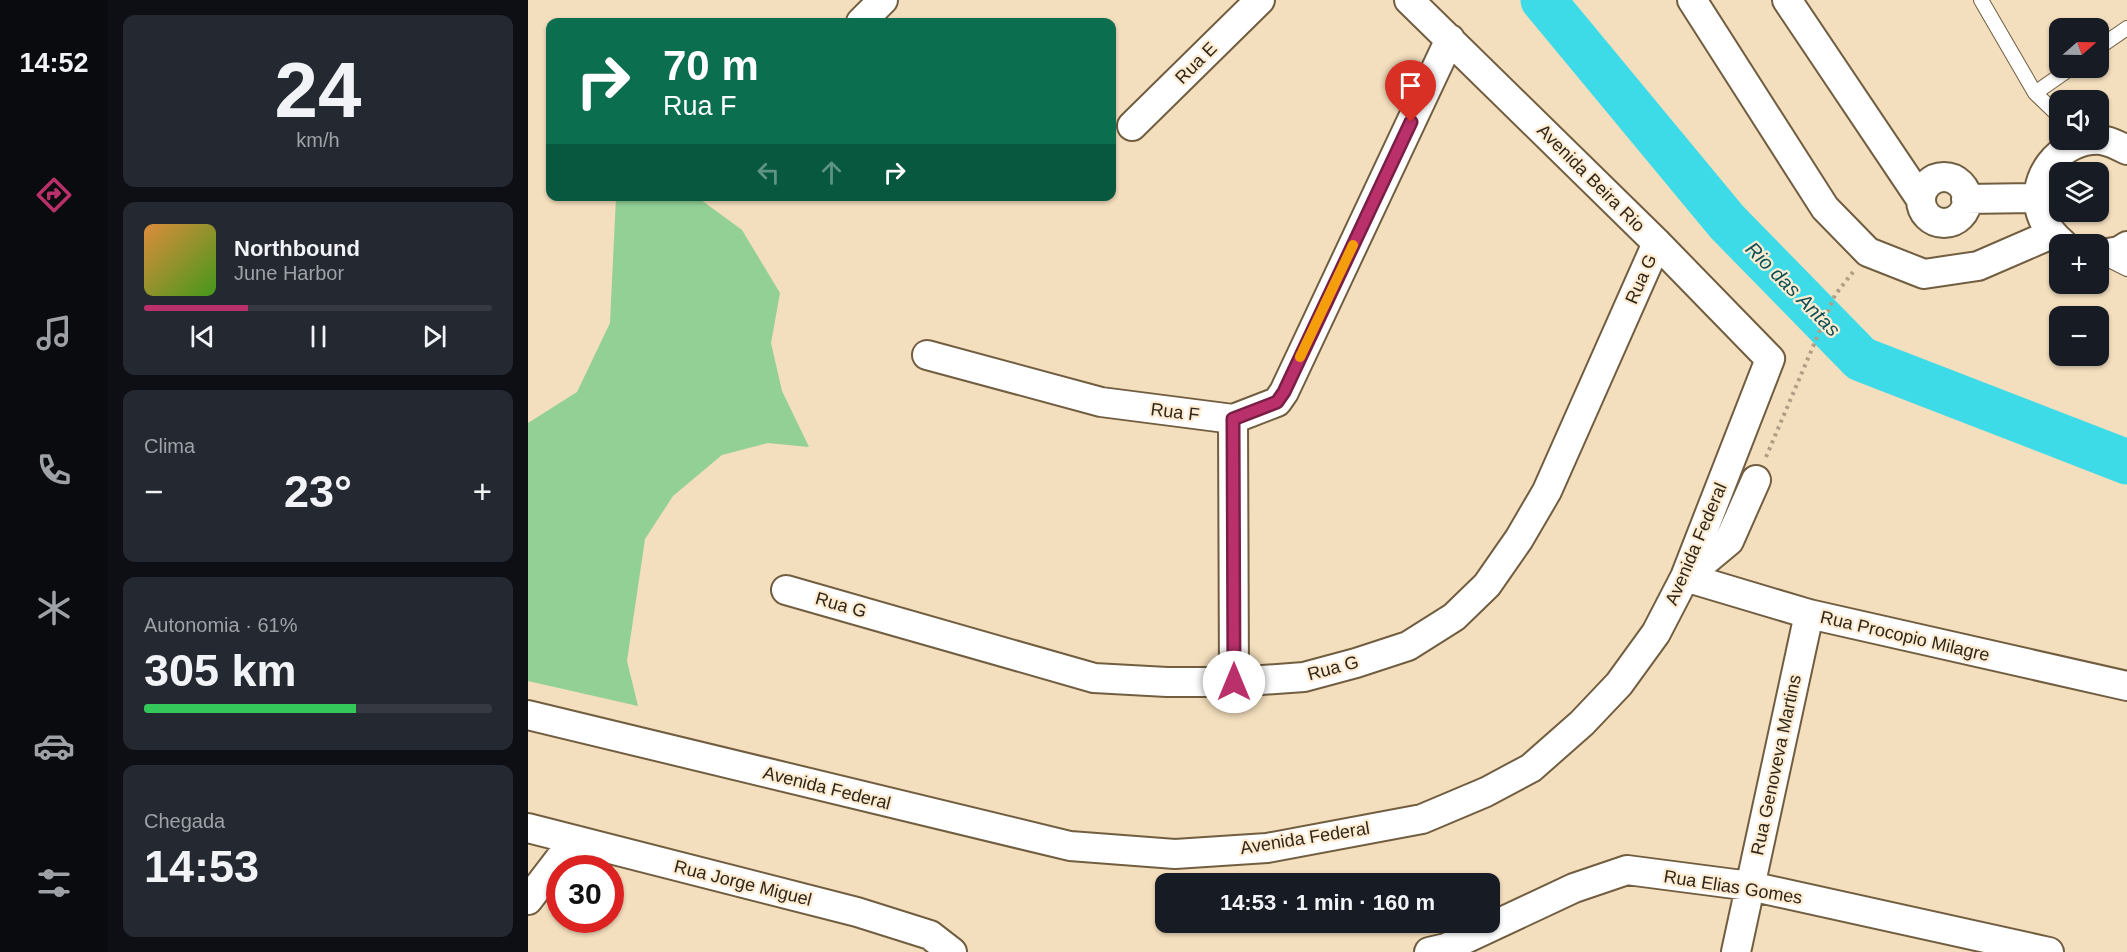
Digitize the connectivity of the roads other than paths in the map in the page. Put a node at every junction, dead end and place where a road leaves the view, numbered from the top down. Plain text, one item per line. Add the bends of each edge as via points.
1 (883, 0) edge
2 (1260, 0) edge
3 (1409, 0) edge
4 (1692, 0) edge
5 (1787, 0) edge
6 (1981, 0) edge
7 (865, 18) edge
8 (2127, 28) edge
9 (1450, 39) junction
10 (2109, 40) edge
11 (2057, 78) edge
12 (2035, 93) junction
13 (2049, 106) edge
14 (1132, 126) dead end
15 (2109, 142) edge
16 (2064, 150) edge
17 (2127, 150) edge
18 (2038, 198) junction
19 (2053, 234) edge
20 (2049, 242) edge
21 (1657, 243) junction
22 (2127, 246) edge
23 (2109, 253) edge
24 (2109, 260) edge
25 (2127, 269) edge
26 (927, 355) dead end
27 (1770, 359) joint
28 (1233, 419) junction
29 (1756, 480) road end
30 (1685, 577) junction
31 (786, 590) dead end
32 (1809, 614) junction
33 (1234, 682) junction
34 (2127, 686) edge
35 (528, 715) edge
36 (528, 828) edge
37 (574, 840) junction
38 (1750, 886) junction
39 (528, 900) edge
40 (952, 952) edge
41 (1429, 952) edge
42 (1736, 952) edge
43 (2049, 952) edge

1 - 7 street
2 - 14 street, Rua E
3 - 9 street, Avenida Beira Rio
4 - 20 street via 1825,208 1868,252 1924,274 1978,266
5 - 18 street via 1920,198 1928,183 1939,177 1958,182 1966,199
6 - 12 lane
8 - 10 lane
9 - 21 street, Avenida Beira Rio
9 - 28 street, Rua F via 1284,392 1277,402
11 - 12 lane
12 - 13 lane
15 - 17 street
16 - 18 street via 2048,167
18 - 19 street via 2042,218
21 - 27 street, Avenida Beira Rio
21 - 33 street, Rua G via 1547,491 1487,585 1454,617 1408,646 1304,677
22 - 23 street
24 - 25 lane
26 - 28 street, Rua F via 1101,402
27 - 30 street, Avenida Federal
28 - 33 street
29 - 30 street via 1729,541
30 - 32 street, Rua Procopio Milagre
30 - 35 street, Avenida Federal via 1656,633 1619,684 1531,768 1422,819 1267,848 1175,854 1070,846
31 - 33 street, Rua G via 1094,678
32 - 34 street, Rua Procopio Milagre
32 - 38 street, Rua Genoveva Martins
36 - 37 street, Rua Jorge Miguel
37 - 39 street
37 - 40 street, Rua Jorge Miguel via 857,912 930,935
38 - 41 street, Rua Elias Gomes via 1628,870 1575,888 1446,948
38 - 42 street, Rua Genoveva Martins
38 - 43 street, Rua Elias Gomes

